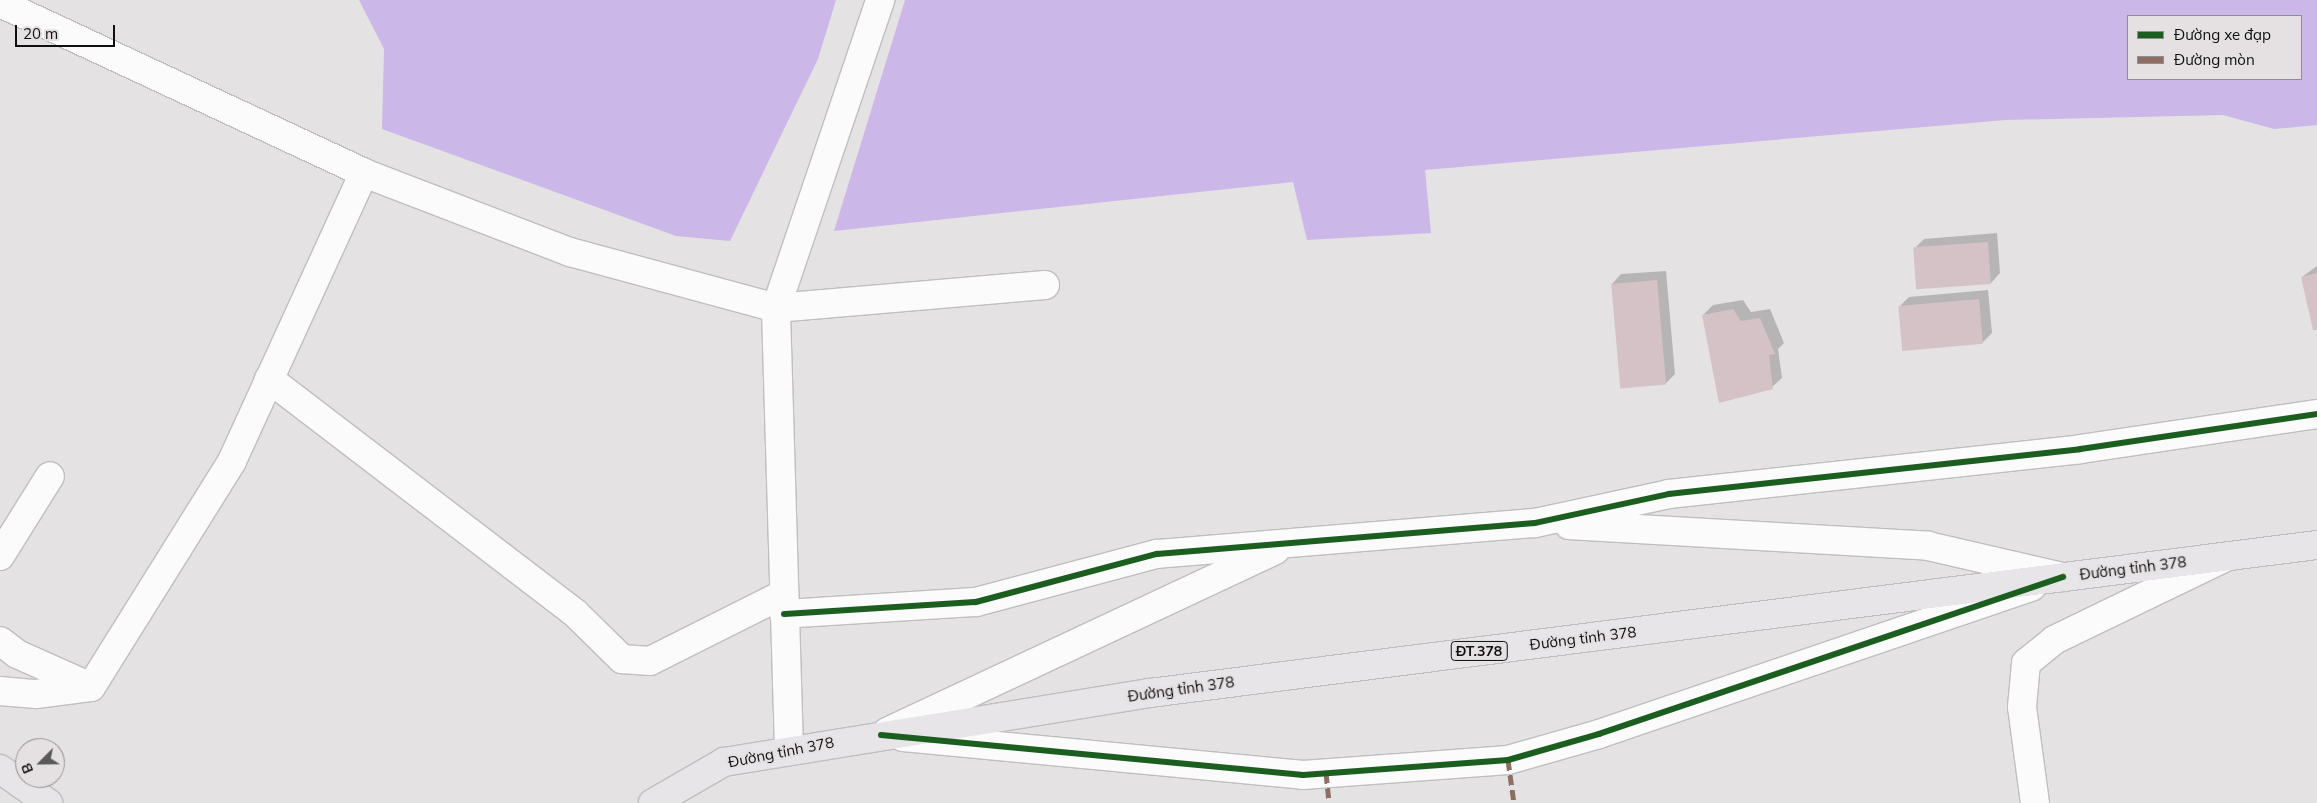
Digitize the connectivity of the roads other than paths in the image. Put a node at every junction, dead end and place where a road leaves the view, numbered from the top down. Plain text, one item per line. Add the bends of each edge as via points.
1 (880, 0) edge
2 (0, 3) edge
3 (364, 173) junction
4 (1045, 285) dead end
5 (776, 308) junction
6 (269, 379) junction
7 (2317, 414) edge
8 (50, 476) dead end
9 (1535, 523) junction
10 (1294, 542) junction
11 (2317, 545) edge
12 (0, 556) edge
13 (2227, 556) junction
14 (2063, 577) junction
15 (784, 604) junction
16 (0, 641) edge
17 (91, 687) junction
18 (0, 692) edge
19 (881, 735) junction
20 (789, 749) junction
21 (0, 770) edge
22 (48, 803) edge
23 (653, 803) edge
24 (2035, 803) edge

1 - 5 street
2 - 3 street
3 - 5 street via 570,252
3 - 6 street
4 - 5 street
5 - 15 street
6 - 15 street via 575,614 622,659 650,661
6 - 17 street via 232,461
7 - 9 street via 2080,449 1669,494
8 - 12 street
9 - 10 street
9 - 14 street via 1928,546
10 - 15 street via 1157,554 976,602
10 - 19 street
11 - 13 main road, Đường tỉnh 378 / ĐT.378
13 - 14 main road, Đường tỉnh 378 / ĐT.378
13 - 24 street via 2054,640 2026,663 2022,708
14 - 19 main road, Đường tỉnh 378 / ĐT.378 via 1150,693
14 - 19 street via 1609,731 1508,760 1303,775
15 - 20 street
16 - 17 street via 17,654
17 - 18 street via 36,694
19 - 20 main road, Đường tỉnh 378 / ĐT.378
20 - 23 main road, Đường tỉnh 378 / ĐT.378 via 724,762
21 - 22 main road

